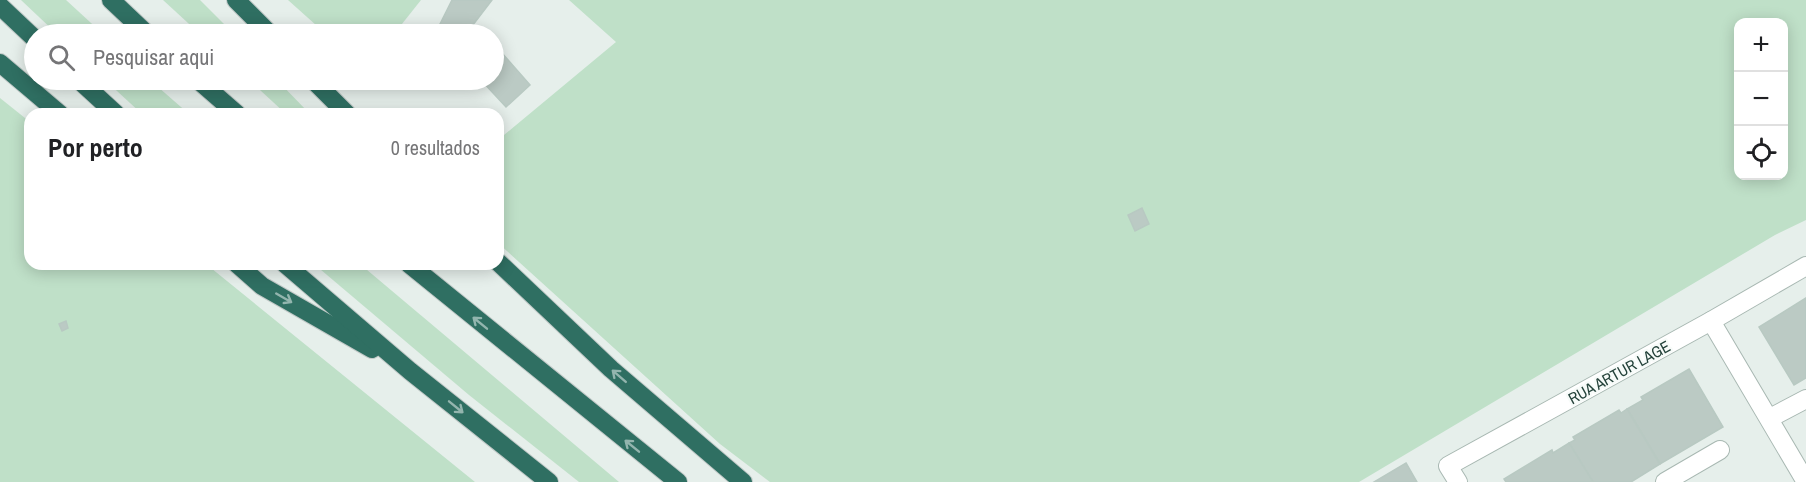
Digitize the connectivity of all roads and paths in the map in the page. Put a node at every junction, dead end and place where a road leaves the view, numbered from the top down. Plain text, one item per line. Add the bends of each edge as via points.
1 (111, 0) edge
2 (236, 0) edge
3 (0, 6) edge
4 (136, 24) edge
5 (260, 24) edge
6 (24, 29) edge
7 (0, 63) edge
8 (24, 83) edge
9 (32, 90) edge
10 (90, 90) edge
11 (209, 90) edge
12 (324, 90) edge
13 (53, 108) edge
14 (109, 108) edge
15 (230, 108) edge
16 (341, 108) edge
17 (1806, 266) edge
18 (504, 268) edge
19 (244, 270) edge
20 (292, 270) edge
21 (416, 270) edge
22 (1711, 321) junction
23 (410, 370) junction
24 (1806, 399) edge
25 (1770, 418) junction
26 (1720, 450) dead end
27 (549, 482) edge
28 (678, 482) edge
29 (743, 482) edge
30 (1458, 482) edge
31 (1665, 482) edge
32 (1806, 482) edge

1 - 4 highway
2 - 5 highway
3 - 6 highway
7 - 8 highway
9 - 13 highway
10 - 14 highway
11 - 15 highway
12 - 16 highway
17 - 22 street, RUA ARTUR LAGE
29 -> 18 highway via 611,369
19 -> 23 highway via 262,285
20 - 23 highway
28 -> 21 highway
22 - 25 street
22 - 30 street, RUA ARTUR LAGE via 1448,465
23 -> 27 highway
24 - 25 street
25 - 32 street
26 - 31 street

